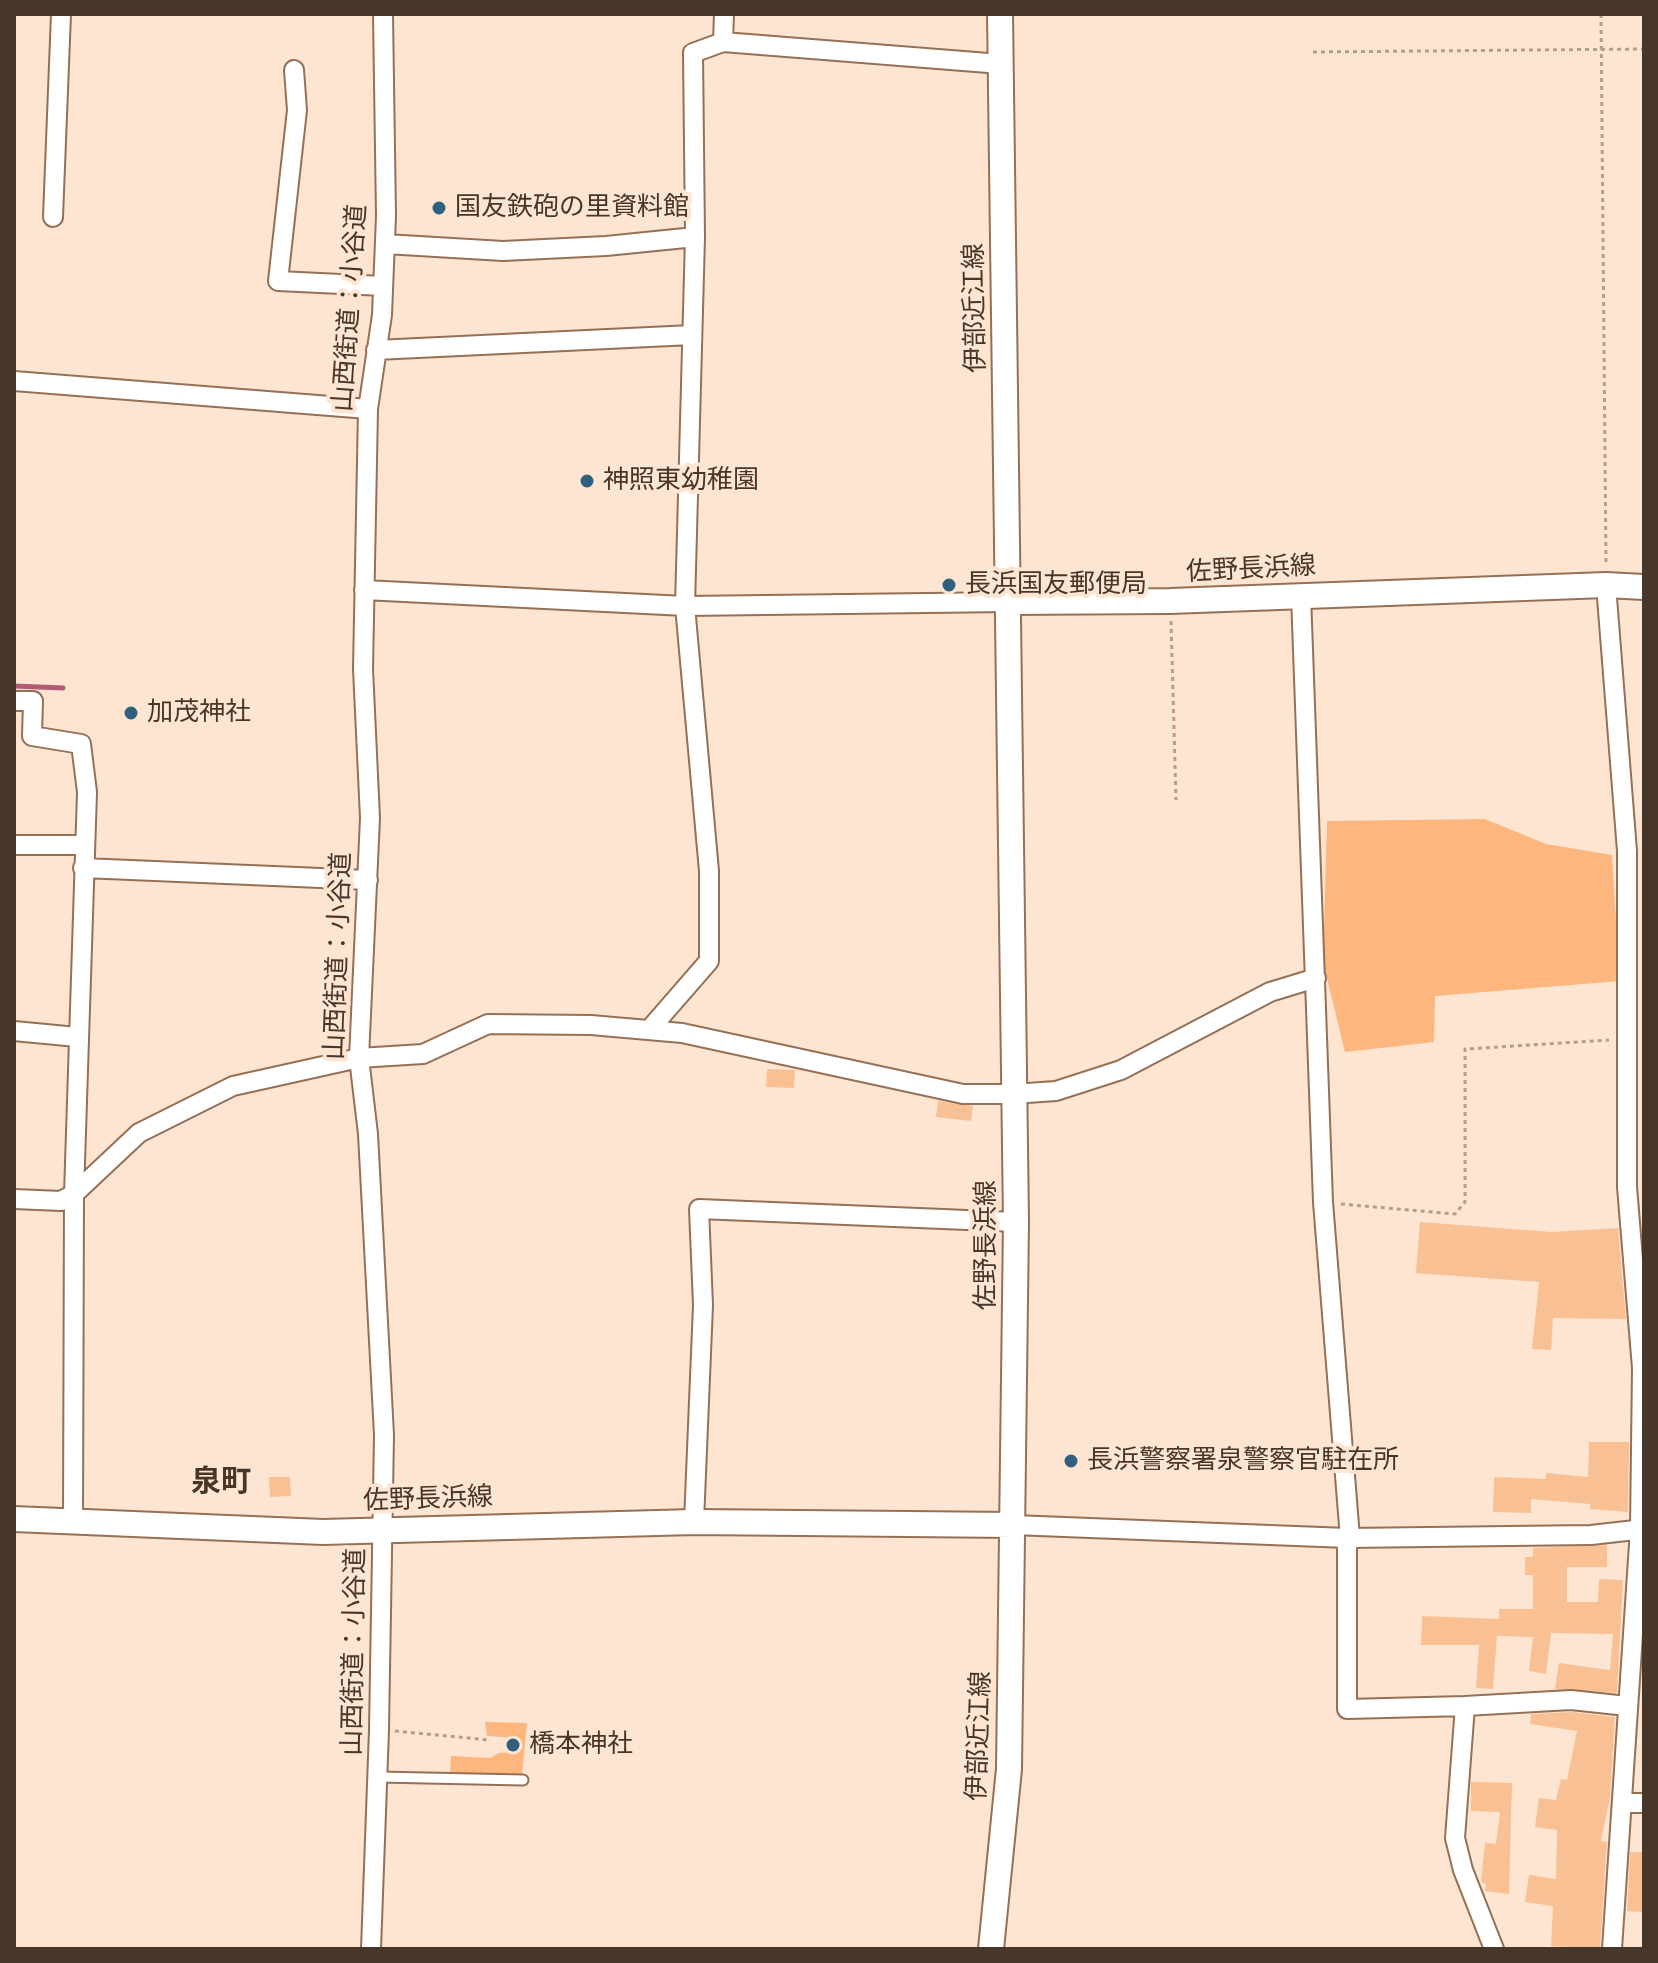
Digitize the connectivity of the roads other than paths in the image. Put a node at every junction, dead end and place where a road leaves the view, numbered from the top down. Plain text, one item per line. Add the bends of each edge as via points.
1 (61, 14) edge
2 (383, 14) edge
3 (724, 14) edge
4 (1000, 14) edge
5 (723, 42) junction
6 (1001, 64) junction
7 (294, 70) dead end
8 (53, 217) dead end
9 (695, 237) junction
10 (385, 244) junction
11 (383, 286) junction
12 (692, 335) junction
13 (376, 350) junction
14 (14, 381) edge
15 (368, 409) junction
16 (1606, 585) junction
17 (1644, 587) edge
18 (364, 590) junction
19 (1301, 595) junction
20 (1008, 602) junction
21 (685, 606) junction
22 (14, 701) edge
23 (14, 845) edge
24 (84, 845) junction
25 (83, 868) junction
26 (368, 880) junction
27 (1316, 978) junction
28 (649, 1030) junction
29 (14, 1031) edge
30 (77, 1037) junction
31 (359, 1058) junction
32 (1013, 1094) junction
33 (74, 1194) junction
34 (14, 1199) edge
35 (1016, 1222) junction
36 (14, 1519) edge
37 (73, 1522) junction
38 (694, 1522) junction
39 (1013, 1525) junction
40 (384, 1529) junction
41 (1642, 1529) edge
42 (1349, 1538) junction
43 (1465, 1706) junction
44 (1627, 1706) junction
45 (378, 1777) junction
46 (523, 1780) dead end
47 (1623, 1803) junction
48 (1644, 1803) edge
49 (371, 1949) edge
50 (991, 1949) edge
51 (1494, 1949) edge
52 (1612, 1949) edge

1 - 8 street
2 - 10 street, 山西街道：小谷道
3 - 5 street
4 - 6 main road, 伊部近江線
5 - 6 street
5 - 9 street via 693,53
6 - 20 main road, 伊部近江線
7 - 11 street via 297,110 278,281
9 - 10 street via 503,251
9 - 12 street
10 - 11 street, 山西街道：小谷道
11 - 13 street, 山西街道：小谷道
12 - 13 street
12 - 21 street
13 - 15 street, 山西街道：小谷道
14 - 15 street
15 - 18 street, 山西街道：小谷道
16 - 17 main road, 佐野長浜線
16 - 19 main road, 佐野長浜線
16 - 41 street via 1627,851 1627,1187 1642,1368
18 - 21 street
18 - 26 street, 山西街道：小谷道
19 - 20 main road, 佐野長浜線
19 - 27 street
20 - 21 street
20 - 32 main road, 佐野長浜線
21 - 28 street via 709,871 709,961
22 - 24 street via 33,701 32,736 81,744 87,792
23 - 24 street
24 - 25 street
25 - 26 street
25 - 30 street
26 - 31 street, 山西街道：小谷道
27 - 32 street via 1270,992 1121,1070 1056,1091
27 - 42 street via 1323,1202
28 - 31 street via 488,1024 423,1054
28 - 32 street via 963,1094
29 - 30 street
30 - 33 street
31 - 33 street via 233,1086 139,1133
31 - 40 street, 山西街道：小谷道 via 371,1181
32 - 35 main road, 佐野長浜線
33 - 34 street via 61,1201
33 - 37 street
35 - 38 street via 699,1209 703,1305
35 - 39 main road, 佐野長浜線
36 - 37 main road, 佐野長浜線
37 - 40 main road, 佐野長浜線 via 323,1532
38 - 39 main road, 佐野長浜線
38 - 40 main road, 佐野長浜線
39 - 42 street
39 - 50 main road, 伊部近江線 via 1009,1769
40 - 45 street, 山西街道：小谷道
41 - 42 street via 1591,1535
41 - 44 street
42 - 43 street via 1347,1709
43 - 44 street via 1571,1700
43 - 51 street via 1455,1838
44 - 47 street
45 - 46 lane
45 - 49 street, 山西街道：小谷道
47 - 48 street
47 - 52 street

